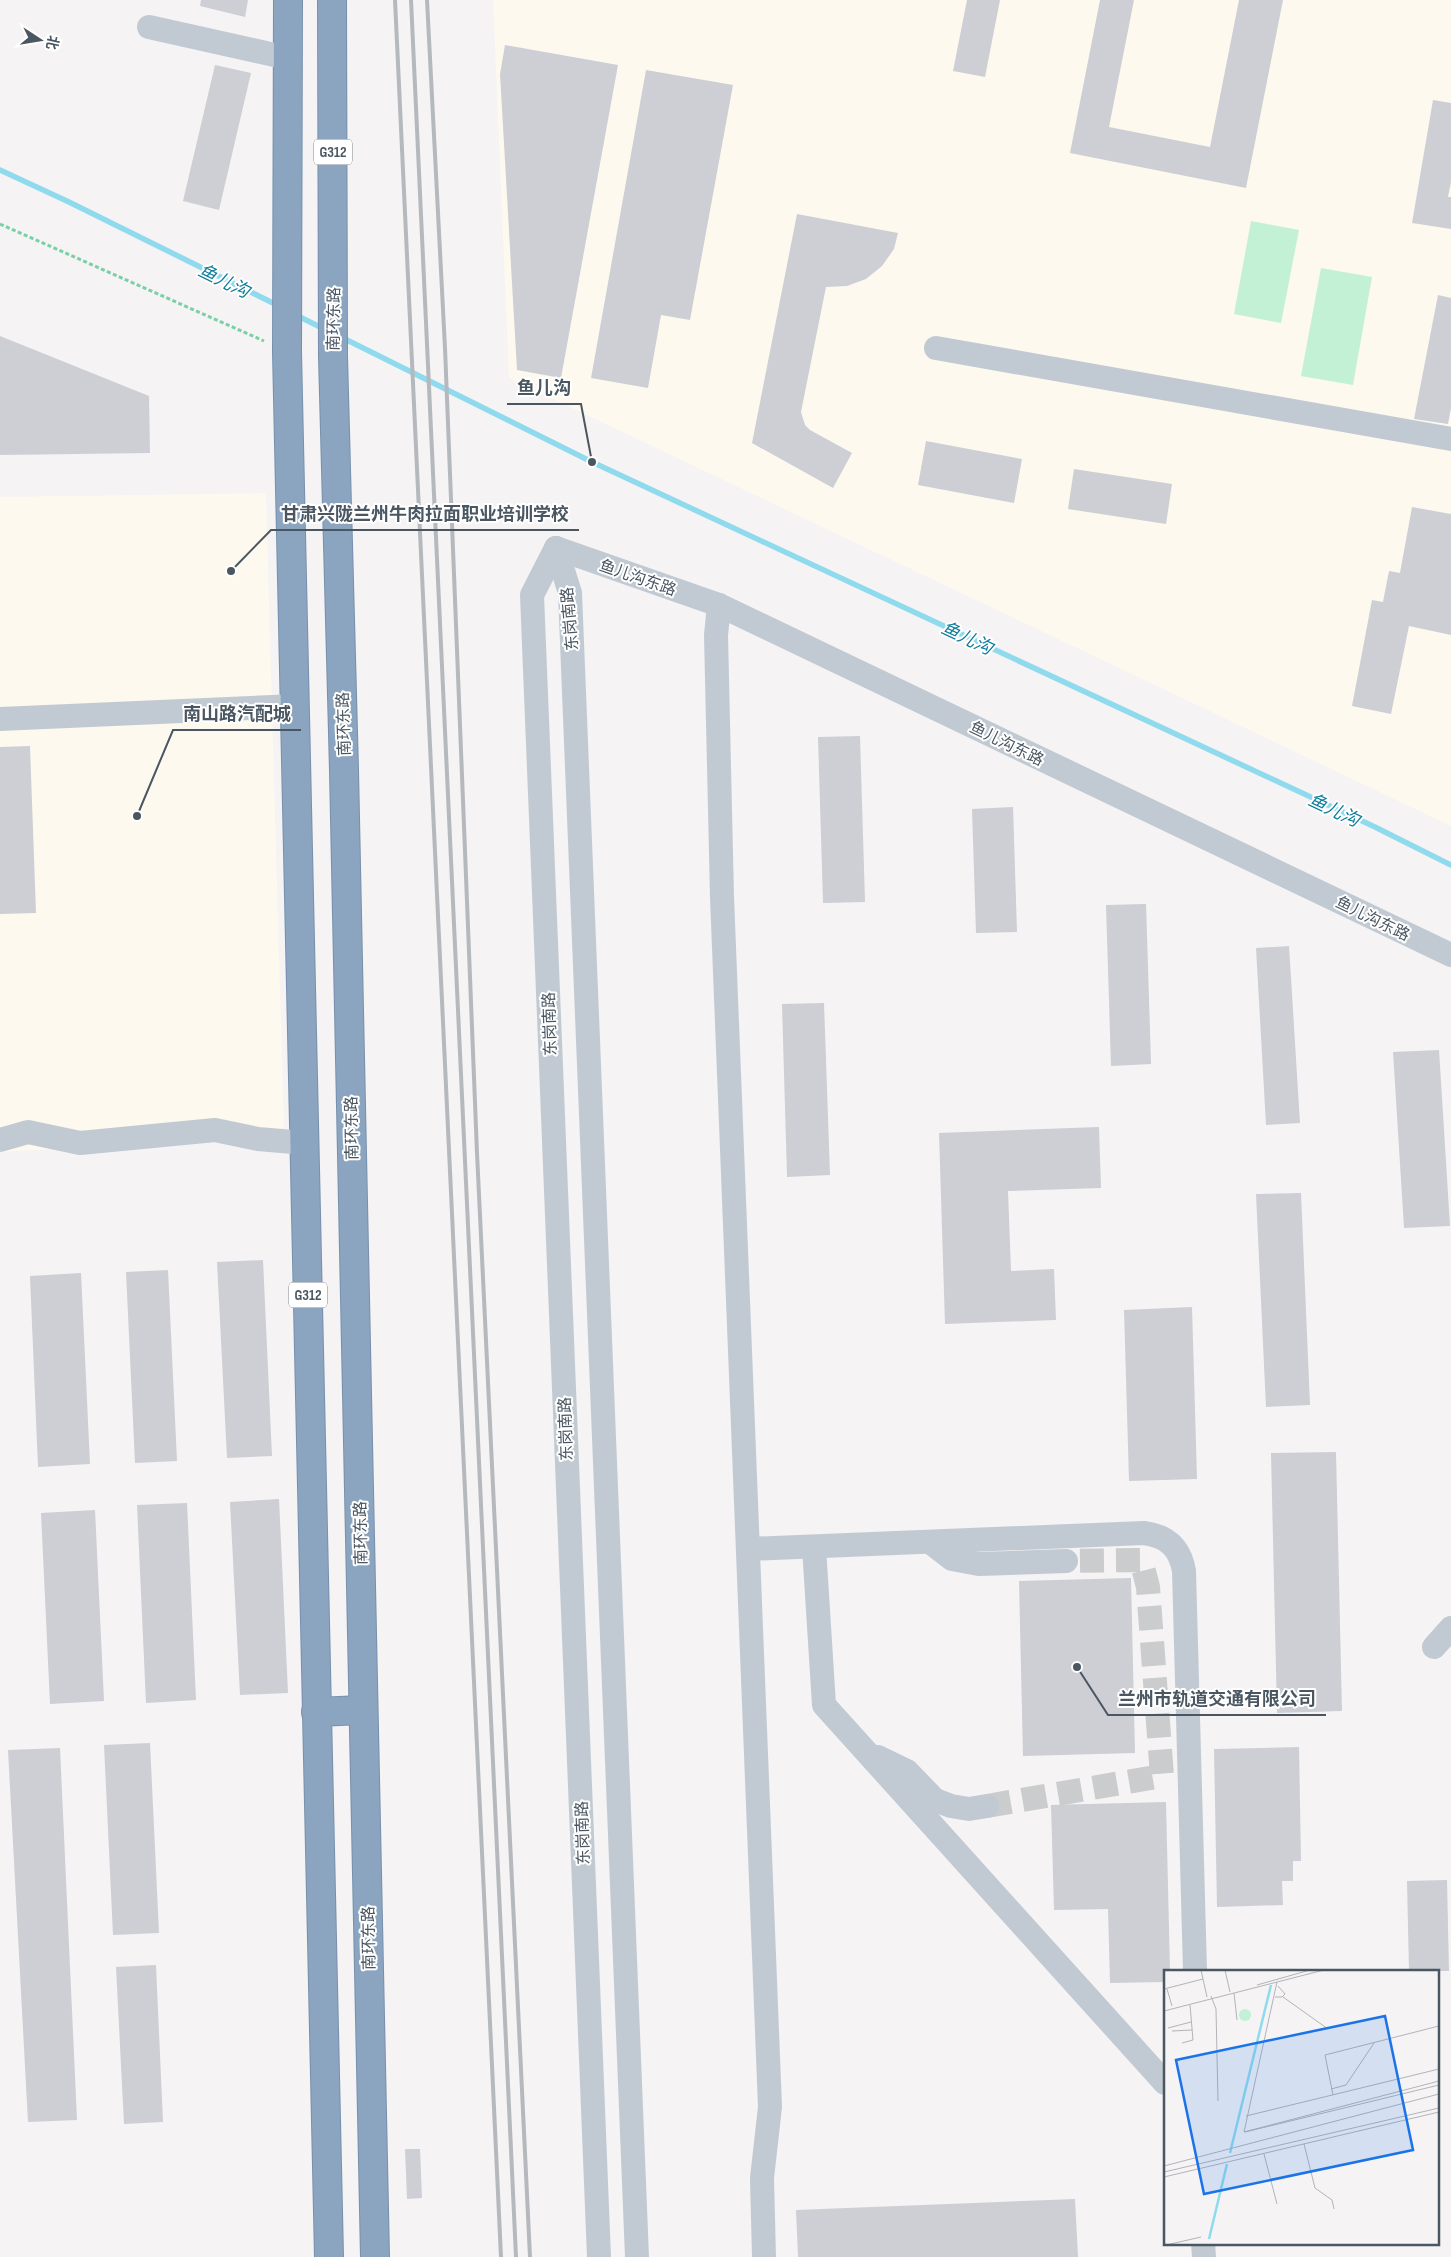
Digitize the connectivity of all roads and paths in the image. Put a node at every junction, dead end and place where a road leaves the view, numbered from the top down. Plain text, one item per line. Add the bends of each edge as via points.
1 (288, 0) edge
2 (332, 0) edge
3 (149, 27) dead end
4 (288, 58) junction
5 (0, 224) edge
6 (287, 342) junction
7 (936, 348) dead end
8 (1451, 439) edge
9 (556, 548) junction
10 (719, 605) junction
11 (296, 706) junction
12 (0, 719) edge
13 (1451, 955) edge
14 (0, 1140) edge
15 (305, 1143) junction
16 (930, 1542) junction
17 (814, 1546) junction
18 (748, 1549) junction
19 (1066, 1560) tunnel mouth
20 (1451, 1628) edge
21 (1434, 1647) dead end
22 (363, 1710) junction
23 (316, 1712) junction
24 (866, 1751) junction
25 (987, 1806) tunnel mouth
26 (1195, 1970) edge
27 (1164, 2082) edge
28 (1204, 2244) edge
29 (329, 2257) edge
30 (375, 2257) edge
31 (599, 2257) edge
32 (637, 2257) edge
33 (764, 2257) edge
34 (1204, 2257) edge

1 - 4 highway, G312
2 - 22 highway, 南环东路 / G312 via 333,356
3 - 4 street
4 - 6 highway, G312
5 - 6 path
6 - 11 highway, G312
7 - 8 street
9 - 10 street, 鱼儿沟东路
9 - 31 street, 东岗南路 via 532,595
9 - 32 street, 东岗南路 via 570,593
10 - 13 street, 鱼儿沟东路
10 - 18 street via 716,635 722,898
11 - 12 street
11 - 15 highway, G312
14 - 15 street via 28,1132 80,1143 215,1130 258,1139
15 - 23 highway, G312
16 - 17 street
16 - 19 street via 952,1560 979,1564
16 - 26 street via 1144,1533 1168,1540 1176,1548 1184,1571
17 - 18 street
17 - 24 street via 824,1705
18 - 33 street via 770,2107 762,2178
20 - 21 street
22 - 23 highway
22 - 30 highway, 南环东路 / G312
23 - 29 highway, G312
24 - 25 street via 907,1771 935,1800 960,1808
24 - 27 street
28 - 34 street

